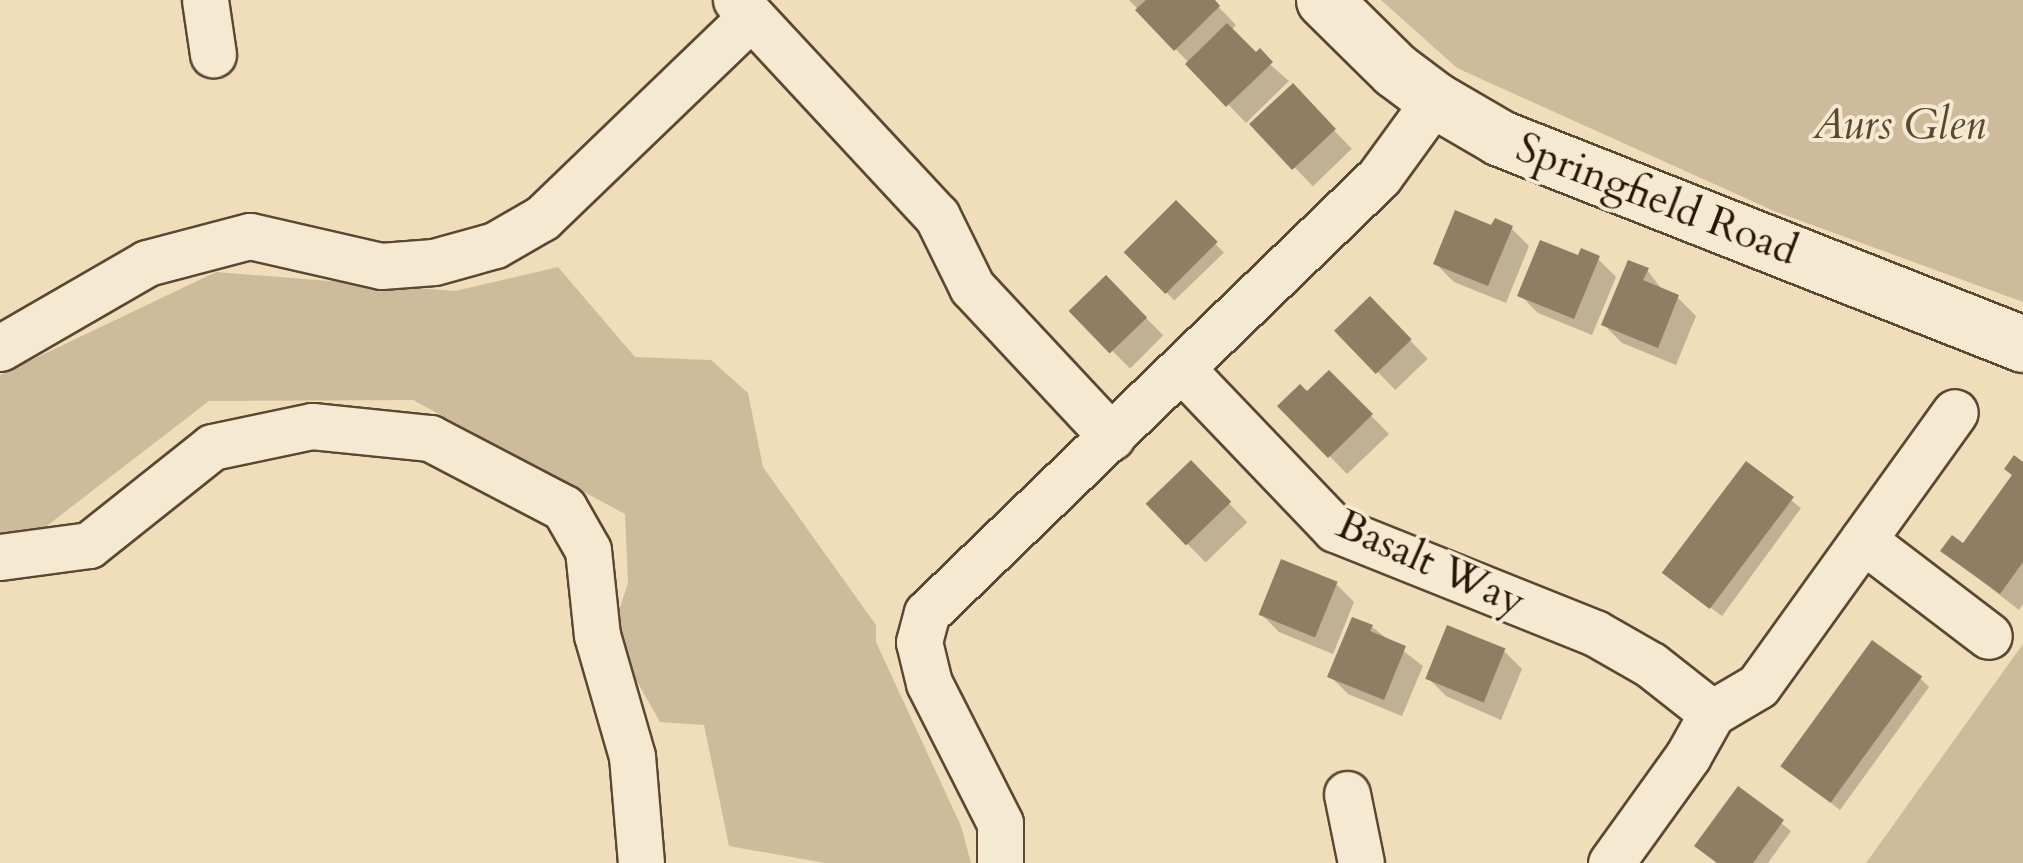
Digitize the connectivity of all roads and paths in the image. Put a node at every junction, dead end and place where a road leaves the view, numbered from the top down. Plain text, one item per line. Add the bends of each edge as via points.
1 (205, 0) edge
2 (1324, 0) edge
3 (744, 8) edge
4 (213, 54) dead end
5 (1435, 100) junction
6 (2023, 344) edge
7 (0, 348) edge
8 (1182, 370) junction
9 (1955, 412) dead end
10 (1112, 437) junction
11 (1864, 540) junction
12 (0, 558) edge
13 (1989, 636) dead end
14 (1712, 713) junction
15 (1347, 794) dead end
16 (642, 863) edge
17 (1000, 863) edge
18 (1360, 863) edge
19 (1611, 863) edge

1 - 4 street
2 - 5 street, Springfield Road
3 - 7 street via 542,218 495,245 434,262 382,266 250,236 147,264
3 - 10 street via 937,216 972,287
5 - 6 street, Springfield Road via 1500,138
5 - 8 street via 1378,177
8 - 10 street
8 - 14 street, Basalt Way via 1335,530 1596,633
9 - 11 street
10 - 17 street via 927,612 919,642 929,683 1000,822
11 - 13 street
11 - 14 street via 1758,686
12 - 16 street via 89,545 212,447 312,426 430,438 564,508 588,550 597,635 632,756
14 - 19 street
15 - 18 street

